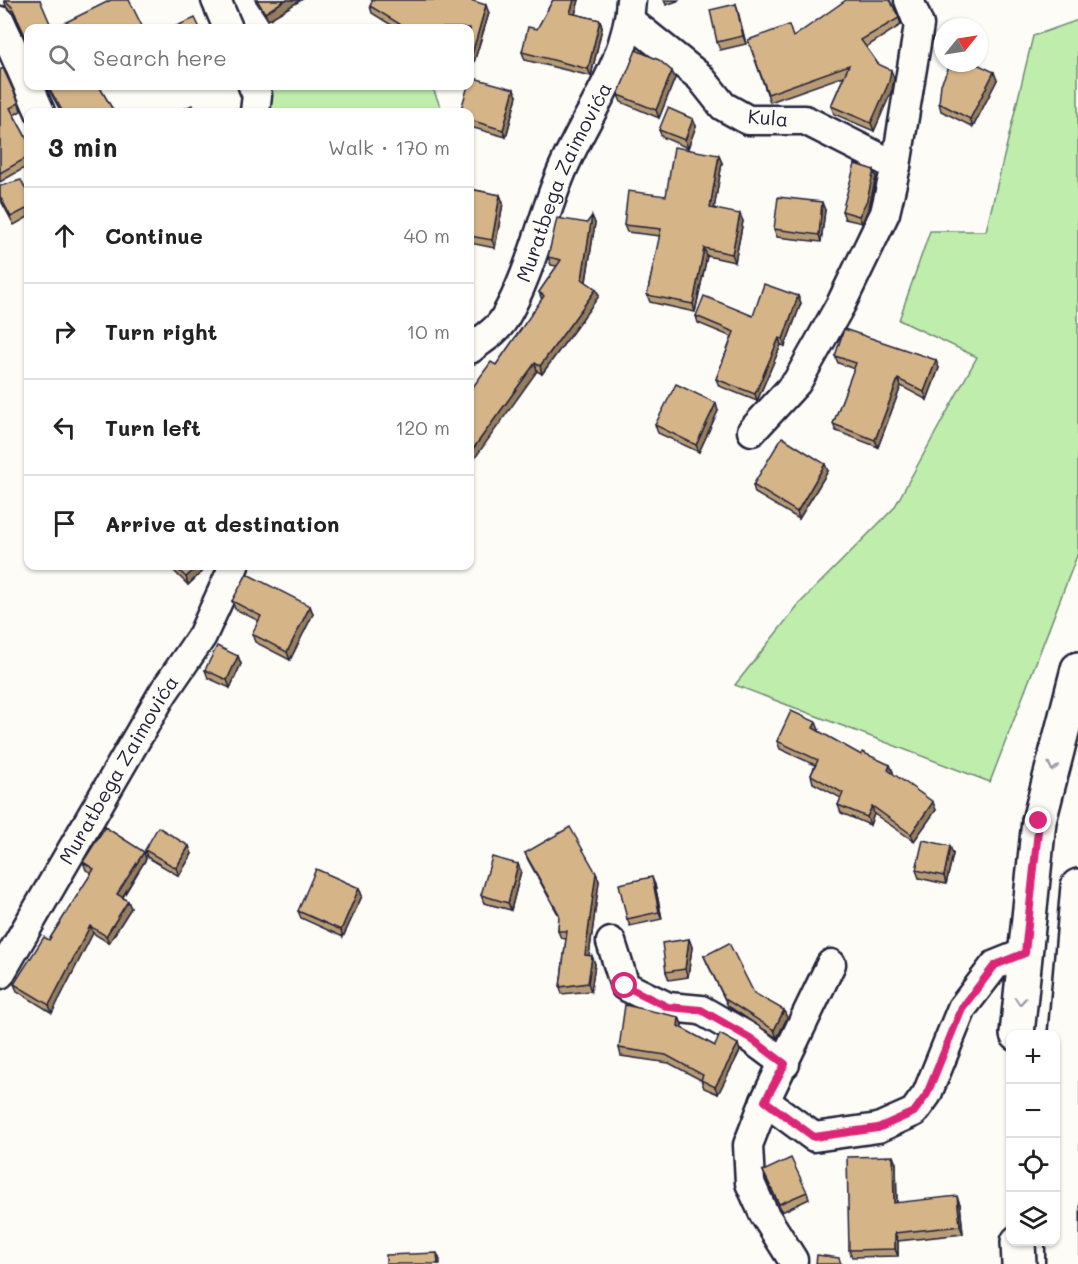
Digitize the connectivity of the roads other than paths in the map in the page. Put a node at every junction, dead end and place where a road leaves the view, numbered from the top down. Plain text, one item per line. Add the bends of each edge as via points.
1 (216, 0) edge
2 (909, 0) edge
3 (630, 10) edge
4 (0, 21) edge
5 (226, 24) edge
6 (24, 76) edge
7 (30, 90) edge
8 (255, 90) edge
9 (38, 108) edge
10 (255, 108) edge
11 (896, 166) junction
12 (474, 347) edge
13 (752, 431) dead end
14 (232, 570) edge
15 (1078, 669) edge
16 (1078, 886) edge
17 (611, 942) dead end
18 (1025, 953) junction
19 (831, 964) dead end
20 (0, 974) edge
21 (1017, 1030) edge
22 (785, 1064) junction
23 (765, 1101) junction
24 (1018, 1246) edge
25 (791, 1263) edge
26 (1018, 1264) edge
27 (1063, 1264) edge

1 - 5 street
2 - 11 street via 919,25
3 - 11 street, Kula via 700,77 723,106 748,120 805,120
3 - 12 street, Muratbega Zaimovića via 609,77 559,177 528,271 503,322
4 - 6 street
7 - 9 street
8 - 10 street
11 - 13 street via 885,213 841,304 797,382
14 - 20 street, Muratbega Zaimovića via 202,636 163,693
15 -> 18 main road via 1039,821
16 - 27 main road via 1063,1060
17 - 22 street via 625,986 668,1007 701,1010
18 -> 21 main road
18 - 23 street via 995,965 962,1008 927,1094 914,1112 878,1128 814,1137
19 - 22 street
22 - 23 street
23 - 25 street via 748,1145 750,1183
24 - 26 main road

